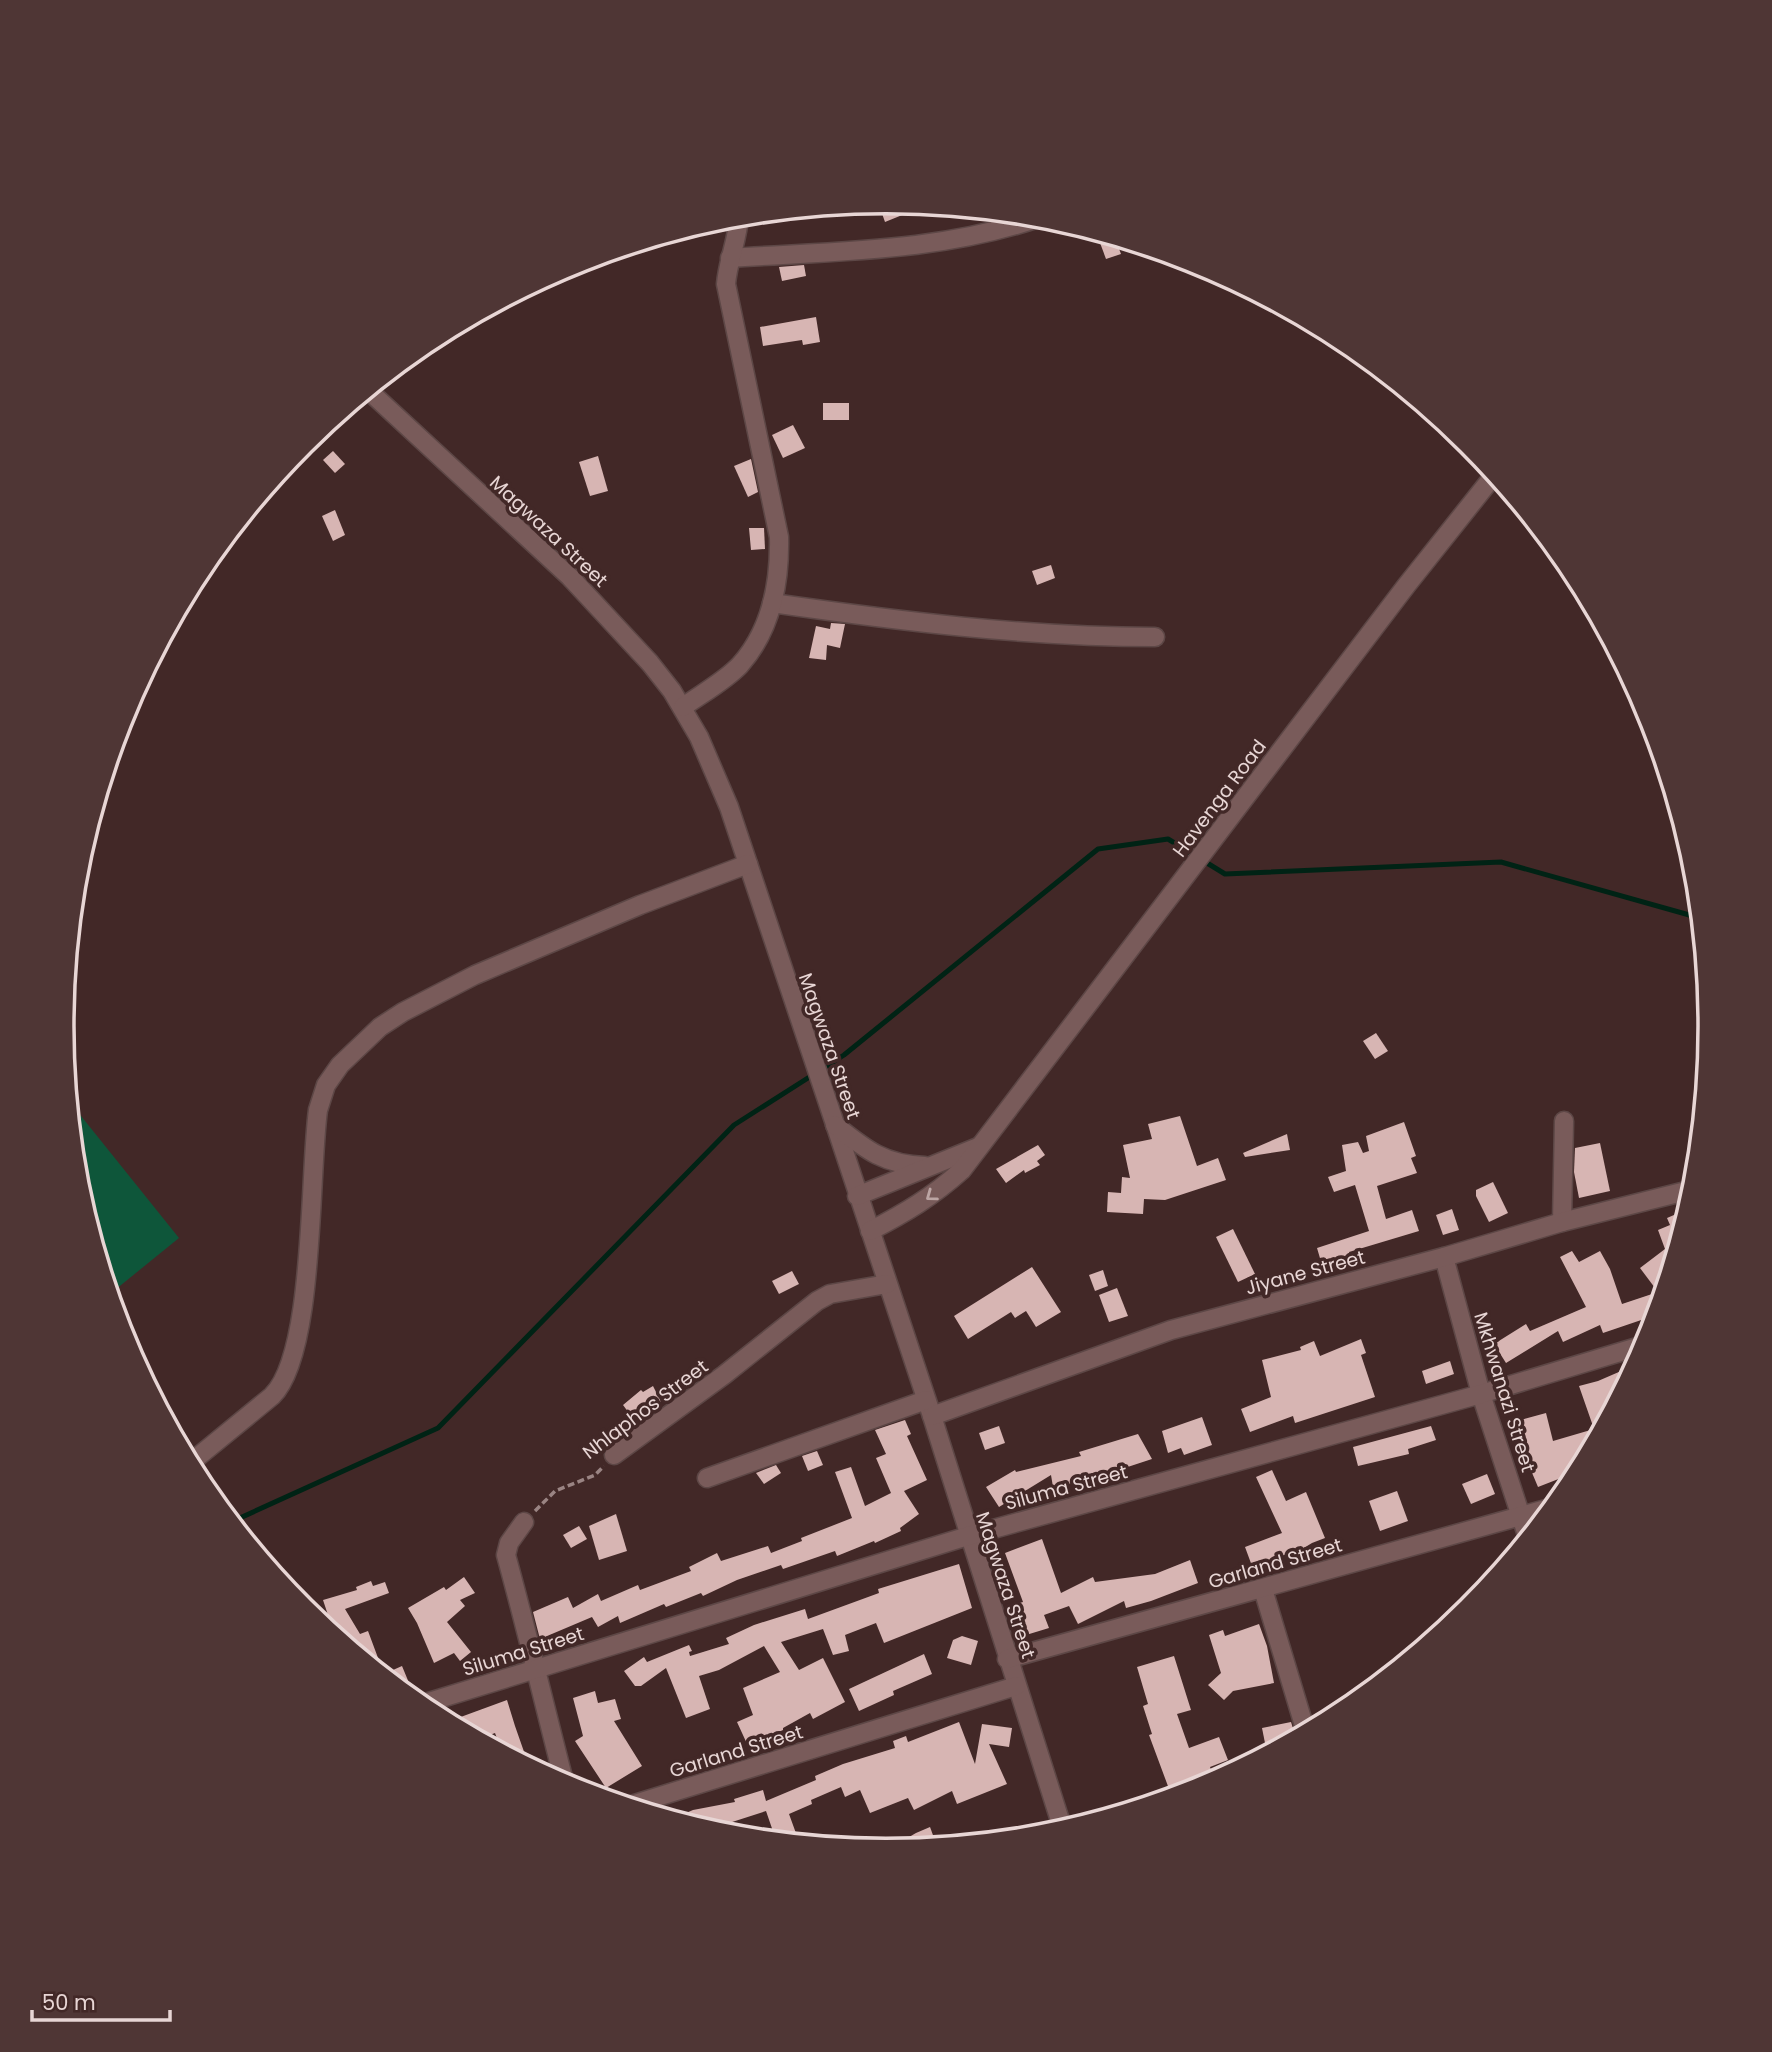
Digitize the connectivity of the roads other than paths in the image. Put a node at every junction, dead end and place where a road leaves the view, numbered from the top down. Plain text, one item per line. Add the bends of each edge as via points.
1 (1017, 224) edge
2 (738, 227) edge
3 (730, 258) junction
4 (374, 395) edge
5 (1489, 481) edge
6 (772, 603) junction
7 (1155, 637) dead end
8 (682, 706) junction
9 (748, 864) junction
10 (1564, 1121) dead end
11 (835, 1125) junction
12 (978, 1147) junction
13 (933, 1166) junction
14 (1681, 1192) edge
15 (857, 1196) junction
16 (1562, 1222) junction
17 (870, 1231) junction
18 (1444, 1257) junction
19 (887, 1284) junction
20 (1632, 1348) edge
21 (1481, 1394) junction
22 (929, 1408) junction
23 (614, 1455) road end
24 (198, 1457) edge
25 (707, 1479) dead end
26 (1538, 1511) edge
27 (1521, 1516) junction
28 (524, 1522) road end
29 (1525, 1528) edge
30 (968, 1536) junction
31 (1263, 1589) junction
32 (1007, 1659) junction
33 (535, 1669) junction
34 (1016, 1686) junction
35 (433, 1701) edge
36 (1303, 1723) edge
37 (561, 1771) edge
38 (643, 1801) edge
39 (1060, 1820) edge

1 - 3 street via 949,241
2 - 3 street
3 - 6 street via 726,284 779,537
4 - 8 street, Magwaza Street via 570,577 650,663
5 - 12 street, Havenga Road
6 - 7 street via 1018,632
6 - 8 street via 760,637 739,666
8 - 9 street, Magwaza Street via 729,807
9 - 11 street, Magwaza Street
9 - 24 street via 475,975 380,1027 340,1065 326,1085 318,1110 303,1311 291,1365 272,1396
10 - 16 street
11 - 13 street via 878,1156
11 - 15 street, Magwaza Street
12 - 13 street, Havenga Road
12 -> 17 street, Havenga Road via 940,1190
13 - 15 street, Havenga Road
14 - 16 street, Jiyane Street
15 - 17 street, Magwaza Street
16 - 18 street, Jiyane Street
17 - 19 street, Magwaza Street
18 - 21 street, Mkhwanazi Street
18 - 22 street, Jiyane Street via 1171,1330
19 - 22 street, Magwaza Street
19 - 23 street, Nhlaphos Street via 830,1294 817,1301
20 - 21 street, Siluma Street
21 - 27 street, Mkhwanazi Street
21 - 30 street, Siluma Street
22 - 25 street, Jiyane Street
22 - 30 street, Magwaza Street
26 - 27 street, Garland Street
27 - 29 street, Mkhwanazi Street
27 - 31 street, Garland Street
28 - 33 street via 506,1555
30 - 32 street, Magwaza Street
30 - 33 street, Siluma Street
31 - 32 street, Garland Street
31 - 36 street
32 - 34 street, Magwaza Street
33 - 35 street, Siluma Street
33 - 37 street
34 - 38 street, Garland Street
34 - 39 street, Magwaza Street

